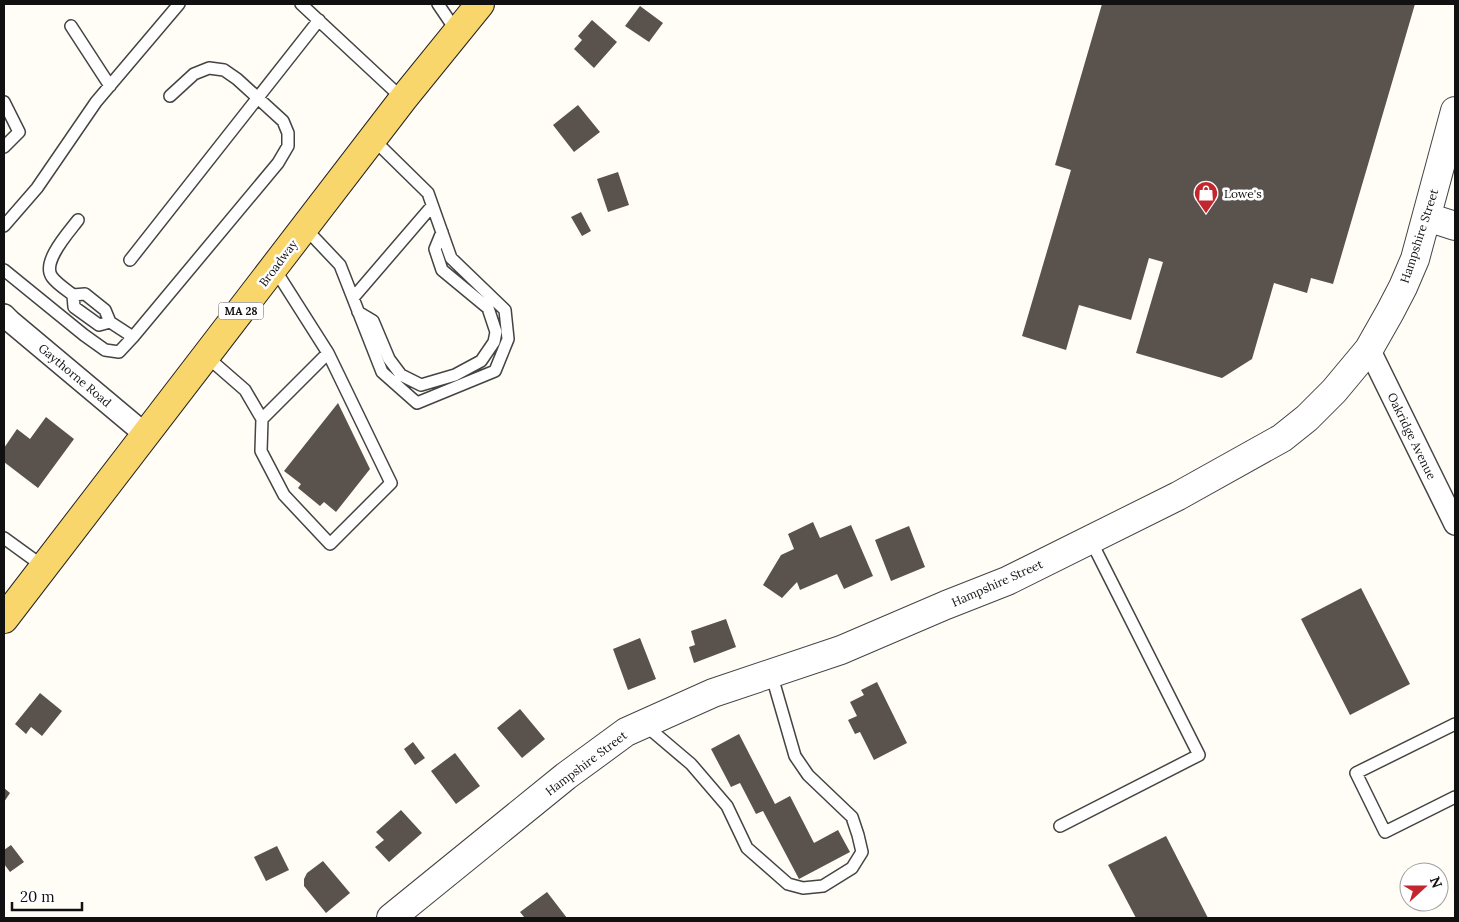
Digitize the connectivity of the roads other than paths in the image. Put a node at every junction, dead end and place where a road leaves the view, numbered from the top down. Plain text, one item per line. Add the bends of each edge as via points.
1 (179, 4) edge
2 (301, 4) edge
3 (438, 4) edge
4 (480, 4) edge
5 (319, 20) junction
6 (71, 26) dead end
7 (457, 32) junction
8 (110, 86) junction
9 (170, 96) dead end
10 (258, 98) junction
11 (403, 99) junction
12 (4, 102) edge
13 (1455, 111) edge
14 (372, 139) junction
15 (4, 147) edge
16 (432, 206) junction
17 (1427, 217) junction
18 (78, 220) dead end
19 (4, 226) edge
20 (1455, 226) edge
21 (305, 228) junction
22 (442, 232) junction
23 (130, 260) dead end
24 (274, 268) junction
25 (4, 270) edge
26 (73, 295) junction
27 (353, 298) junction
28 (358, 312) junction
29 (4, 314) edge
30 (110, 322) junction
31 (133, 337) junction
32 (1369, 349) junction
33 (328, 353) junction
34 (206, 356) junction
35 (262, 419) junction
36 (146, 434) junction
37 (1455, 524) edge
38 (4, 538) edge
39 (1090, 540) junction
40 (44, 566) junction
41 (4, 619) edge
42 (771, 673) junction
43 (643, 724) junction
44 (1454, 727) edge
45 (1455, 797) edge
46 (1060, 826) dead end
47 (391, 918) edge

1 - 8 lane
2 - 5 lane
3 - 7 lane
4 - 7 main road, Broadway / MA 28
5 - 10 lane
5 - 11 lane
6 - 8 lane
7 - 11 main road, Broadway / MA 28
8 - 19 lane via 37,188
9 - 10 lane via 194,74 209,68 224,70
10 - 23 lane
10 - 31 lane via 284,121 288,146 278,163
11 - 14 main road, Broadway / MA 28
12 - 15 lane via 19,132
13 - 17 street, Hampshire Street
14 - 16 lane via 428,193
14 - 21 main road, Broadway / MA 28
16 - 22 lane
16 - 27 lane
17 - 20 street
17 - 32 street, Hampshire Street via 1403,287
18 - 26 lane via 49,264 51,276
21 - 24 main road, Broadway / MA 28
21 - 27 lane via 340,265
22 - 28 lane via 435,249 442,270 488,308 496,332 494,342 481,361 456,375 421,385 401,375 389,359 373,320
22 - 28 lane via 452,258 505,310 508,339 495,371 417,403 382,372
24 - 33 lane
24 - 34 main road, Broadway / MA 28
25 - 31 lane via 105,350 119,352
26 - 30 lane via 84,294 105,310
26 - 30 lane via 74,306 99,325
27 - 28 lane
29 - 36 street, Gaythorne Road
30 - 31 lane
32 - 37 street, Oakridge Avenue
32 - 39 street, Hampshire Street via 1334,391 1282,438
33 - 35 lane
33 - 35 lane via 391,483 330,544 284,495 261,451
34 - 35 lane via 244,390
34 - 36 main road, Broadway / MA 28
36 - 40 main road, Broadway / MA 28
38 - 40 lane
39 - 42 street, Hampshire Street via 1006,581 840,650
39 - 46 lane via 1199,755
40 - 41 main road, Broadway / MA 28
42 - 43 street, Hampshire Street via 712,693
42 - 43 lane via 795,756 808,774 852,817 858,835 862,852 852,868 822,886 803,888 788,884 747,848 727,806 691,764
43 - 47 street, Hampshire Street via 626,732 566,776
44 - 45 lane via 1356,773 1385,832

